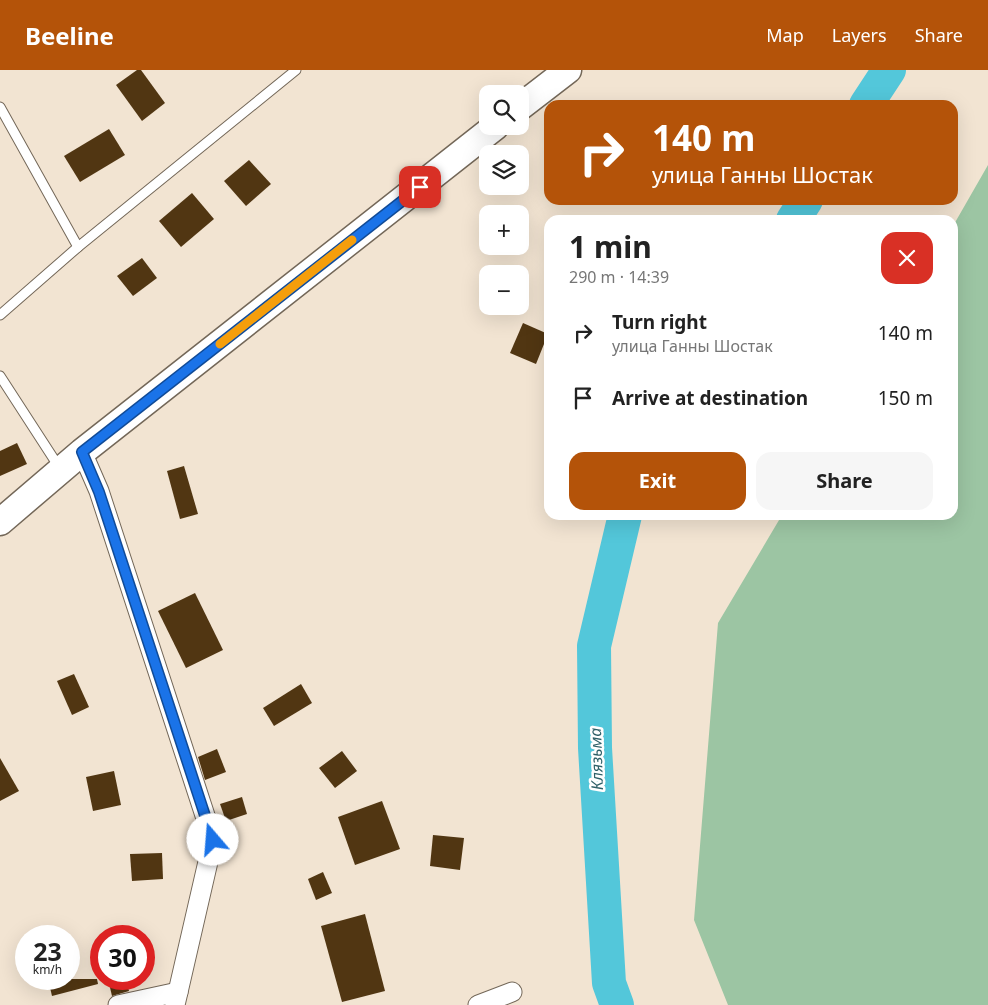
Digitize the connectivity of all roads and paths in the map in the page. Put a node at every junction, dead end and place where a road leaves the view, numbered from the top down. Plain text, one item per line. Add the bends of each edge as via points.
1 (296, 70) edge
2 (568, 70) edge
3 (529, 101) edge
4 (0, 106) edge
5 (485, 135) edge
6 (78, 247) junction
7 (0, 315) edge
8 (0, 376) edge
9 (82, 452) junction
10 (61, 470) junction
11 (0, 522) edge
12 (512, 992) dead end
13 (176, 998) edge
14 (118, 1005) edge
15 (478, 1005) edge

1 - 6 lane
2 - 3 main road
4 - 6 lane
5 - 9 main road
6 - 7 lane
8 - 10 lane
9 - 10 main road
9 - 13 street via 99,492 213,840
10 - 11 main road
12 - 15 street
13 - 14 street

